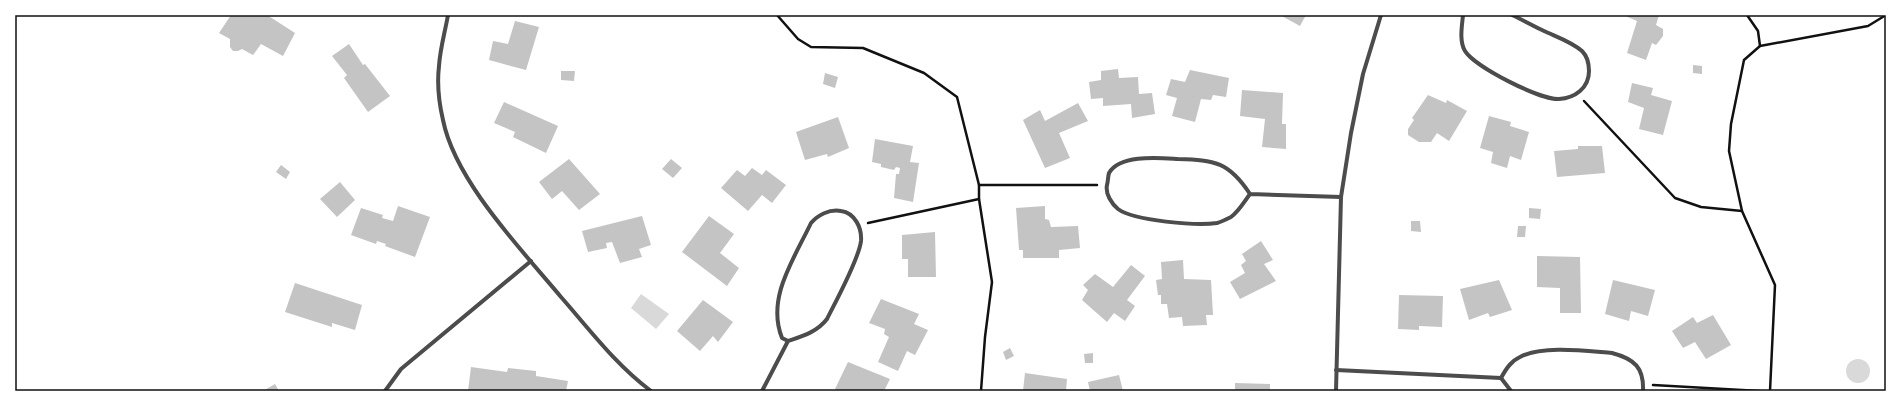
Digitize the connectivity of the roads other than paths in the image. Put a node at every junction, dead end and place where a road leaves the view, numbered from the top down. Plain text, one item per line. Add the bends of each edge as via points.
1 (448, 15) edge
2 (1381, 15) edge
3 (1463, 15) edge
4 (1512, 15) edge
5 (1250, 194) junction
6 (1341, 197) junction
7 (531, 261) junction
8 (788, 341) junction
9 (1336, 370) junction
10 (1502, 378) junction
11 (385, 391) edge
12 (651, 391) edge
13 (762, 391) edge
14 (1336, 391) edge
15 (1511, 391) edge
16 (1643, 391) edge

1 - 7 street via 438,66 441,109 447,133 463,172 483,202
2 - 6 street via 1363,74
3 - 4 street via 1461,32 1465,50 1471,58 1516,85 1558,99 1577,93 1586,86 1588,61 1583,52
5 - 5 street via 1233,172 1219,164 1202,160 1131,160 1118,164 1110,173 1107,185 1109,199 1127,214 1139,218 1180,222 1217,223 1231,217
5 - 6 street
6 - 9 street
7 - 11 street via 401,369
7 - 12 street via 618,364
8 - 8 street via 812,332 826,319 859,250 861,239 858,226 850,214 841,211 823,214 811,223 778,300 776,313 779,330 782,338
8 - 13 street
9 - 10 street
9 - 14 street
10 - 15 street
10 - 16 street via 1508,366 1519,357 1539,351 1612,353 1622,355 1642,372

